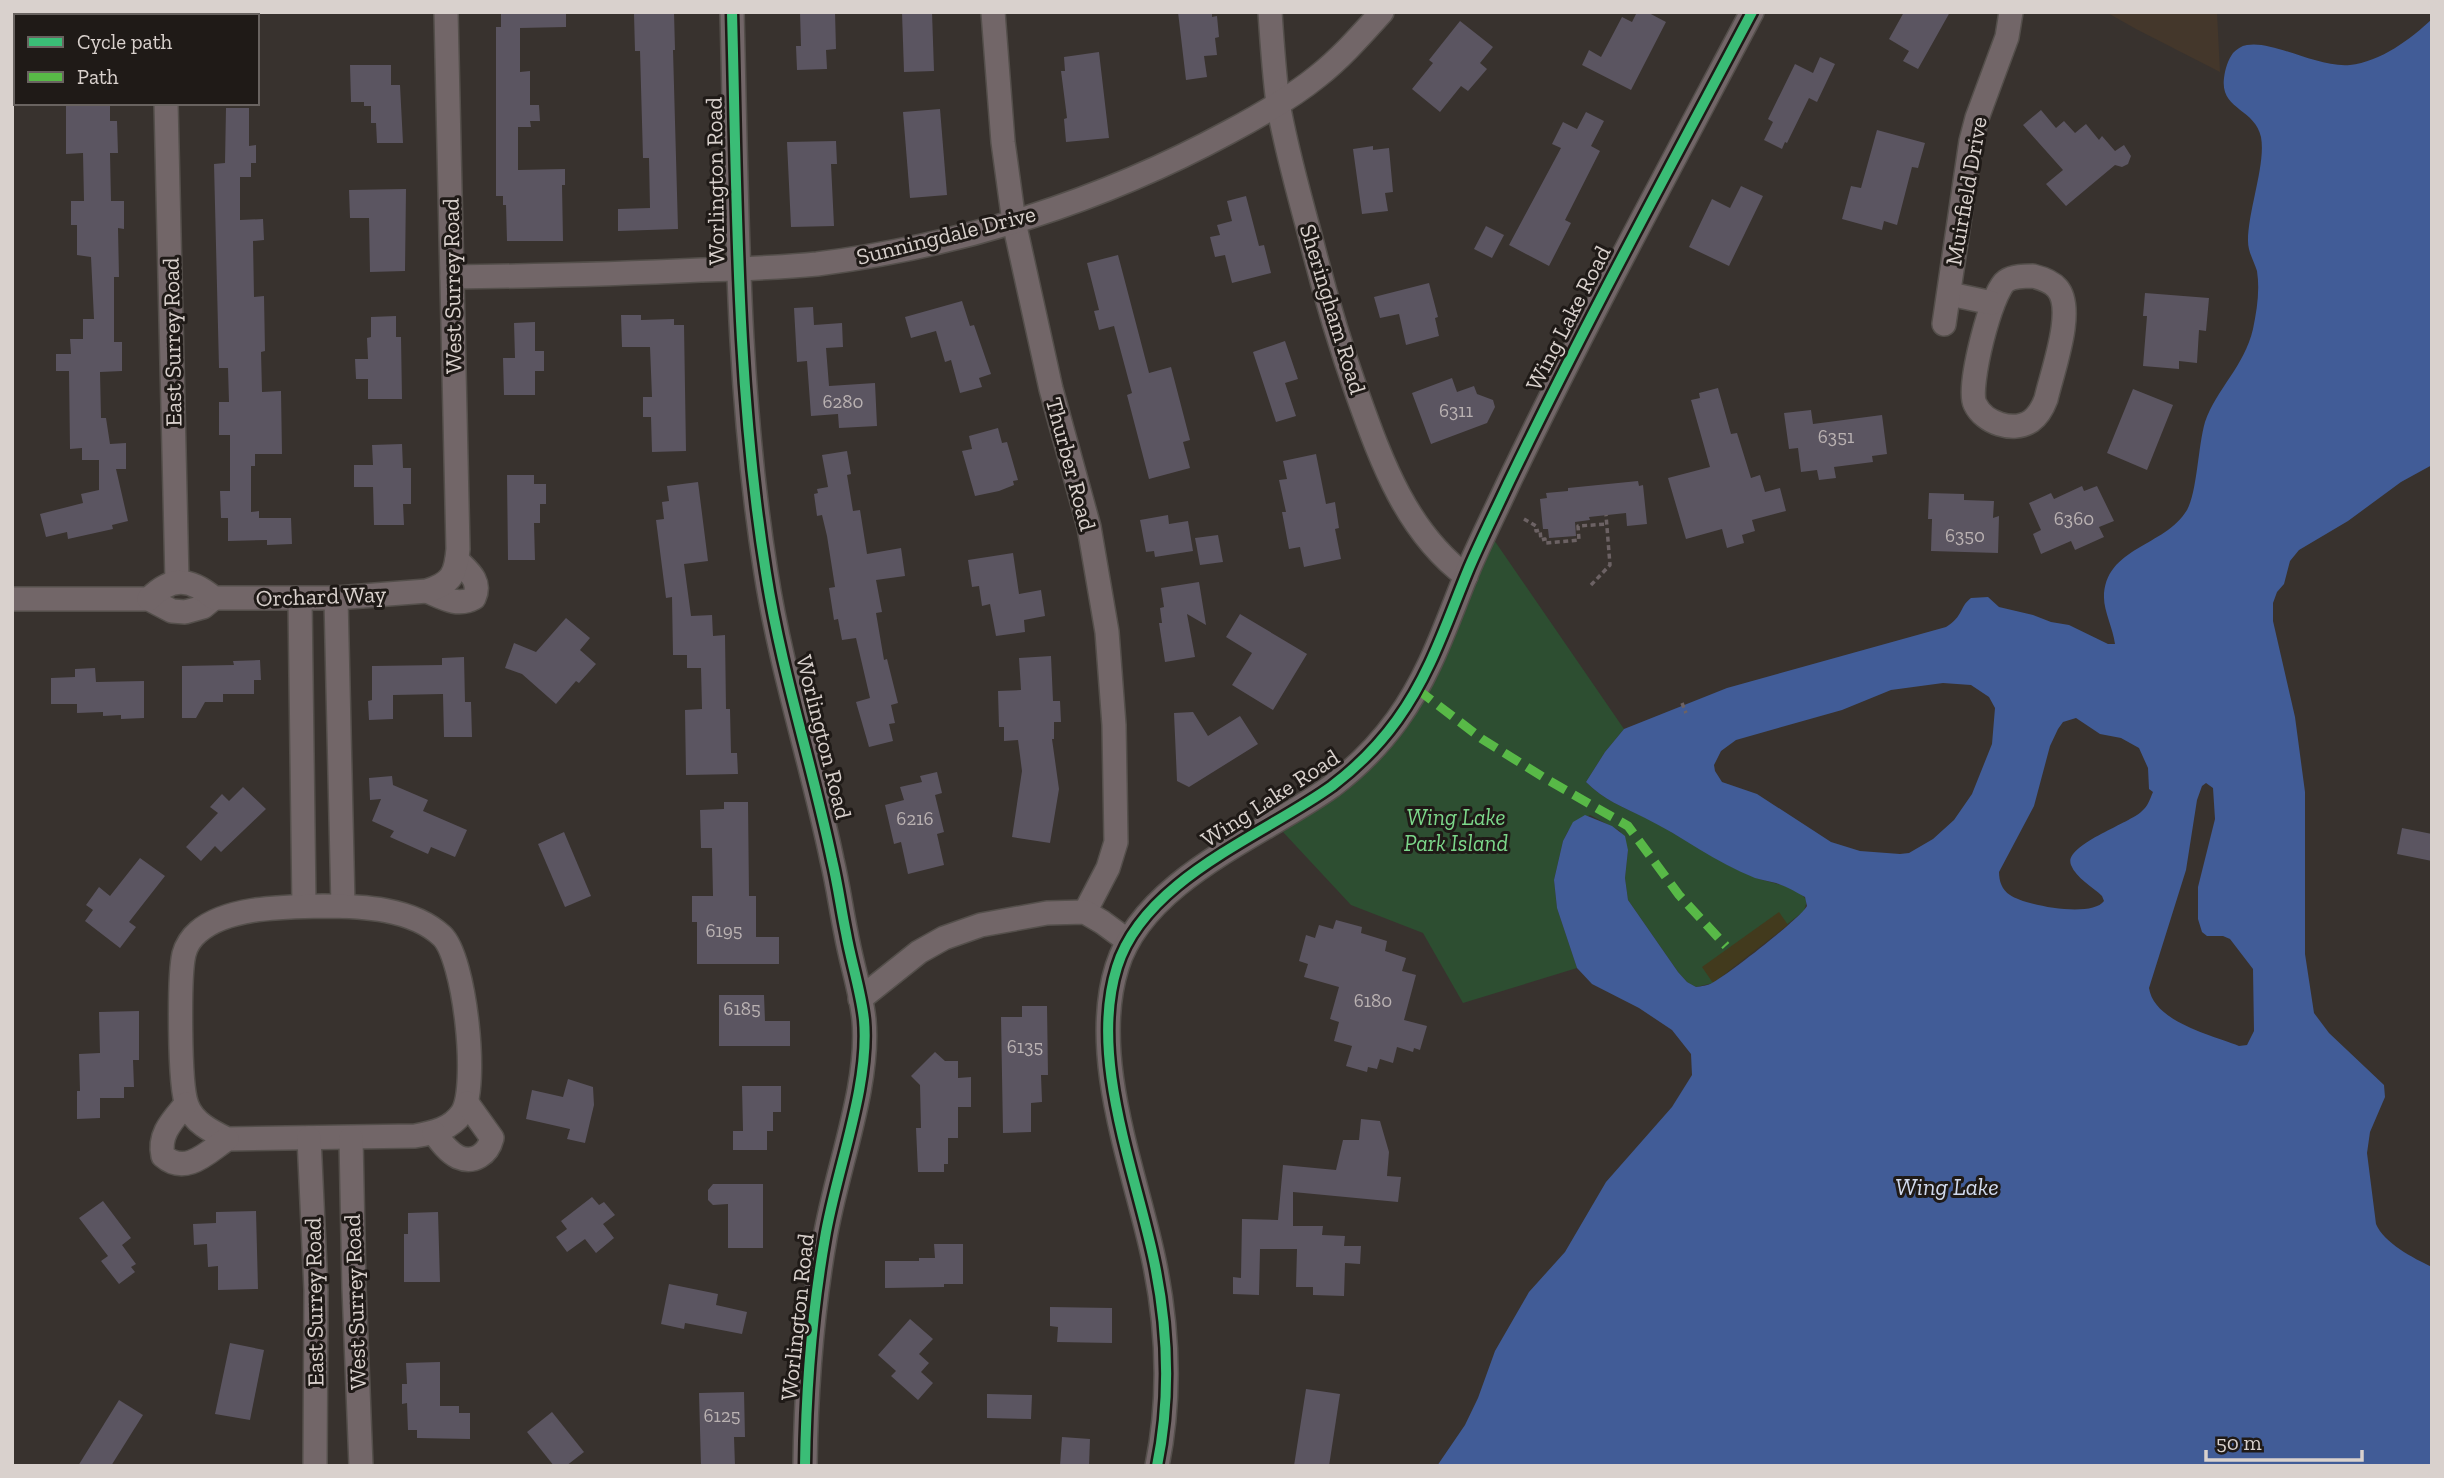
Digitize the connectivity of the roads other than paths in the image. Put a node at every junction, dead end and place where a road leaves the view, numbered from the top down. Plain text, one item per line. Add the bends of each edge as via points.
1 (446, 12) edge
2 (732, 12) edge
3 (993, 12) edge
4 (1270, 12) edge
5 (1382, 12) edge
6 (1752, 12) edge
7 (2011, 17) edge
8 (1278, 103) junction
9 (166, 105) edge
10 (1014, 222) junction
11 (737, 269) junction
12 (452, 277) junction
13 (1950, 294) junction
14 (1992, 303) junction
15 (1944, 324) dead end
16 (453, 570) junction
17 (1466, 576) junction
18 (177, 581) junction
19 (428, 591) junction
20 (149, 598) junction
21 (214, 598) junction
22 (336, 598) junction
23 (12, 599) edge
24 (300, 599) junction
25 (324, 906) junction
26 (1085, 912) junction
27 (1128, 941) junction
28 (860, 999) junction
29 (467, 1103) junction
30 (186, 1104) junction
31 (434, 1133) junction
32 (331, 1138) junction
33 (227, 1139) junction
34 (315, 1466) edge
35 (361, 1466) edge
36 (805, 1466) edge
37 (1157, 1466) edge

1 - 12 street, West Surrey Road
2 - 11 street, Worlington Road
3 - 10 street, Thurber Road
4 - 8 street, Sheringham Road
5 - 8 street, Sunningdale Drive via 1317,77
6 - 17 street, Wing Lake Road via 1625,252
7 - 13 street, Muirfield Drive via 1971,141
8 - 10 street, Sunningdale Drive via 1172,160
8 - 17 street, Sheringham Road via 1329,308 1379,454 1423,534
9 - 18 street, East Surrey Road
10 - 11 street, Sunningdale Drive via 856,258
10 - 26 street, Thurber Road via 1051,389 1089,527 1108,641 1116,842
11 - 12 street, Sunningdale Drive
11 - 28 street, Worlington Road via 743,373 766,572
12 - 16 street, West Surrey Road
13 - 14 street
13 - 15 street, Muirfield Drive
14 - 14 street via 1973,380 1974,404 1986,418 2016,426 2030,421 2046,399 2065,306 2055,286 2033,276 2007,280
16 - 19 street, Orchard Way via 441,587
16 - 19 street, Orchard Way via 474,579 474,598 457,602
17 - 27 street, Wing Lake Road via 1430,667 1381,741 1329,788 1185,880
18 - 20 street
18 - 21 street, Orchard Way
19 - 22 street, Orchard Way
20 - 21 street, Orchard Way via 172,611 184,612 203,607
20 - 23 street, Orchard Way
21 - 24 street, Orchard Way
22 - 24 street, Orchard Way
22 - 25 street
24 - 25 street
25 - 29 street via 374,909 414,920 444,938 459,971 466,1012
25 - 30 street via 225,918 211,923 188,943 181,971
26 - 27 street
26 - 28 street via 1047,913 962,931 919,952
27 - 37 street, Wing Lake Road via 1111,987 1109,1033 1115,1098 1153,1255 1162,1314 1166,1392
28 - 36 street, Worlington Road via 864,1022 861,1071 825,1238 810,1362
29 - 31 street via 454,1121
29 - 31 street via 492,1138 487,1151 478,1158 457,1157
30 - 33 street via 200,1123
30 - 33 street via 162,1142 163,1156 170,1162 191,1163
31 - 32 street
32 - 33 street
32 - 34 street, East Surrey Road via 317,1339
32 - 35 street, West Surrey Road via 353,1252

